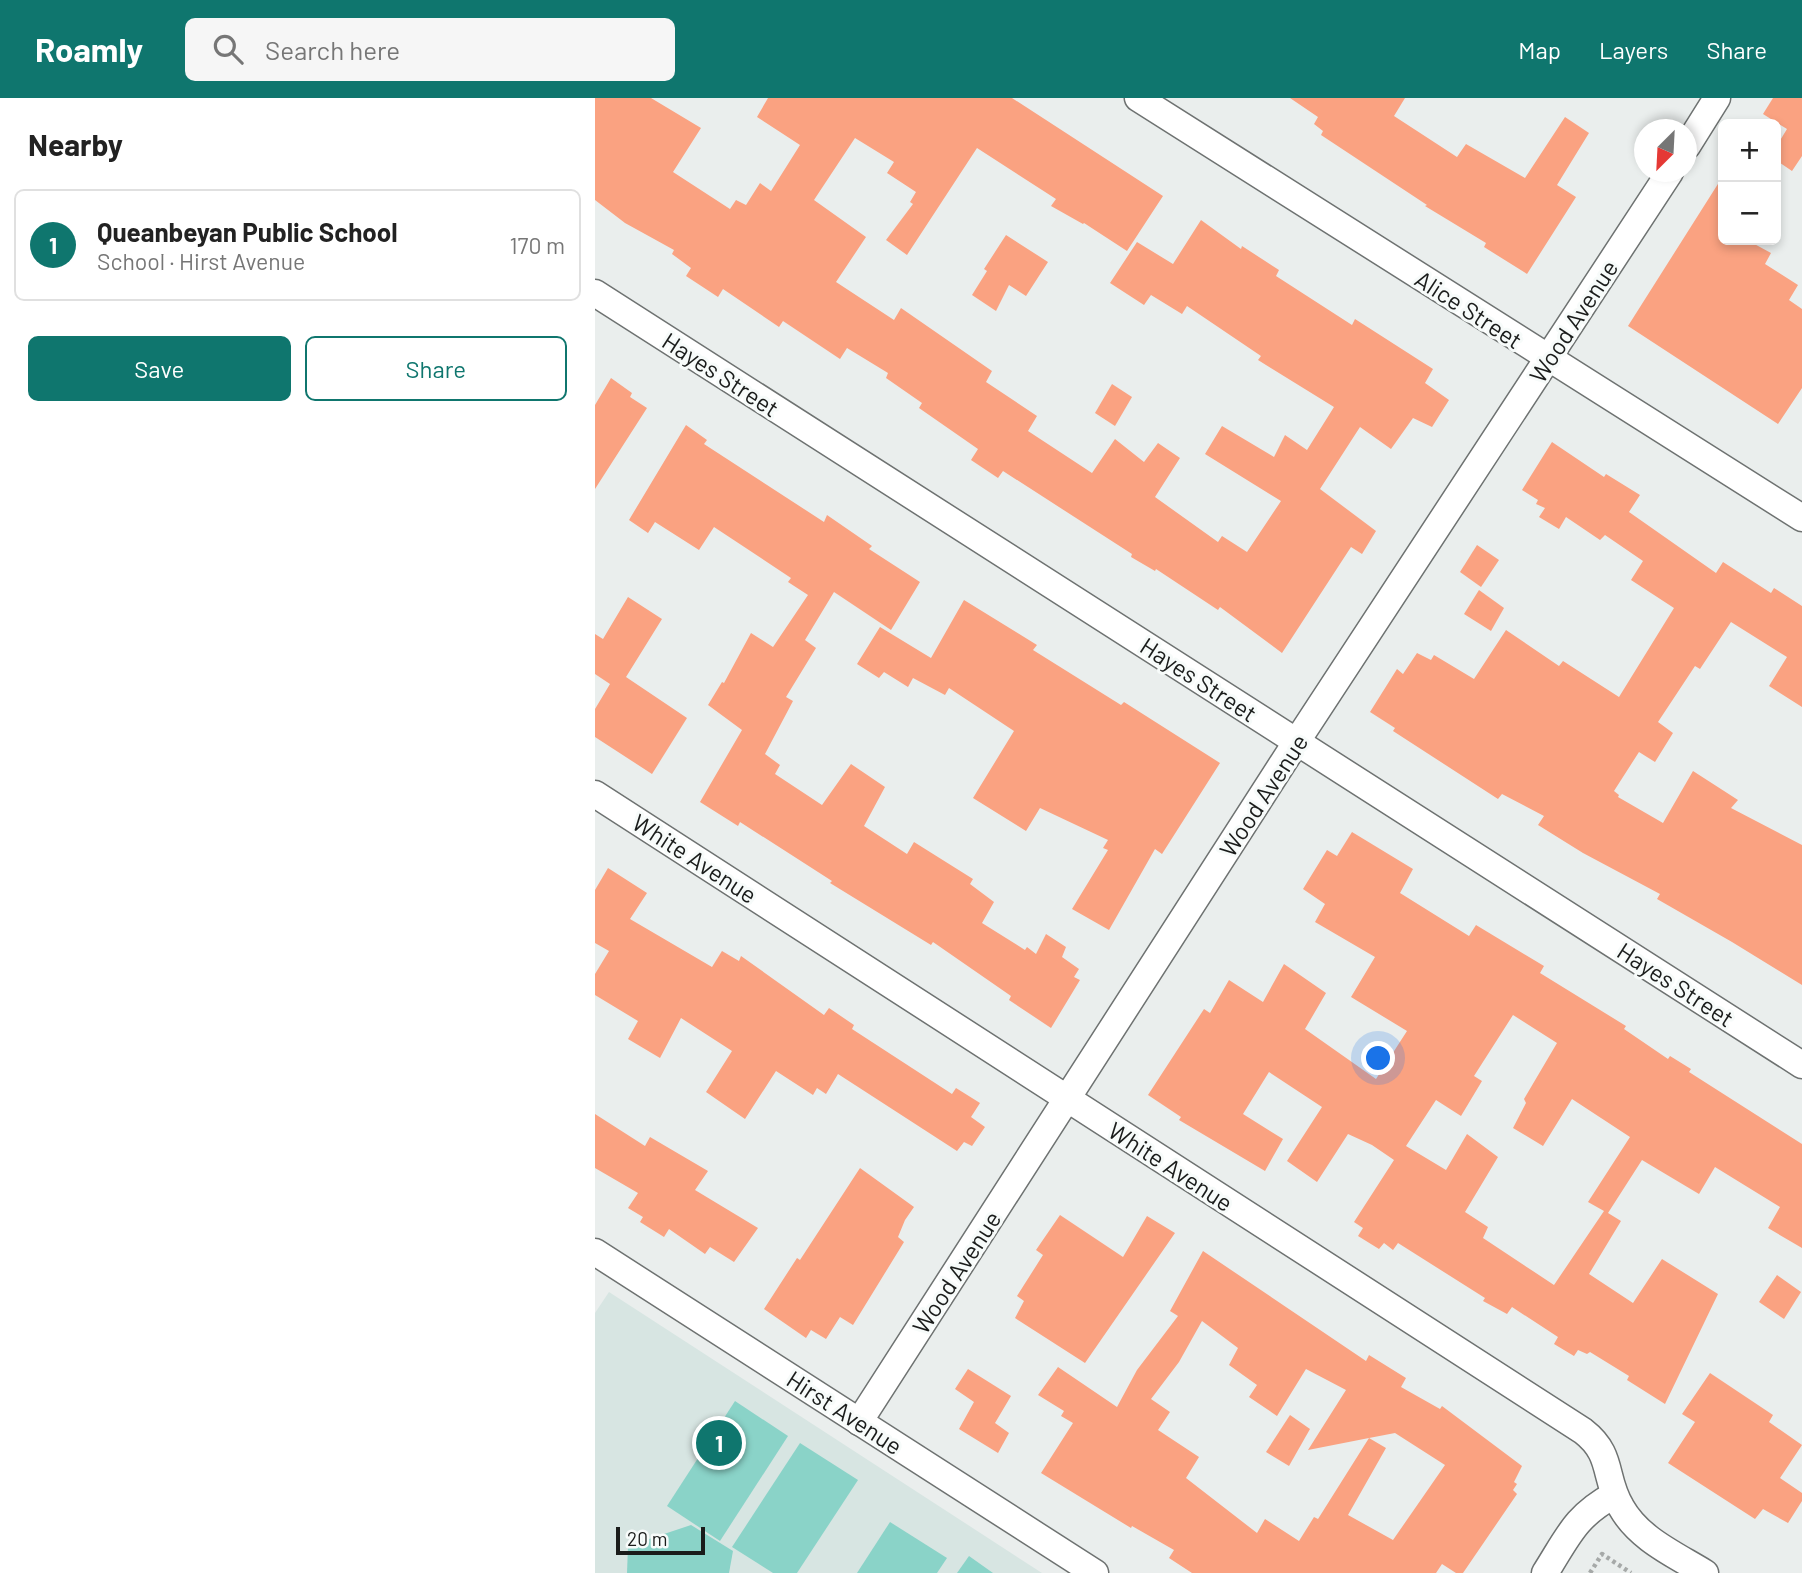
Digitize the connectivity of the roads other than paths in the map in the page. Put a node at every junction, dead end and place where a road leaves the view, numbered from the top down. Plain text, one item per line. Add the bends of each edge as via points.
1 (1138, 98) edge
2 (1717, 98) edge
3 (1697, 129) edge
4 (1663, 182) edge
5 (595, 293) edge
6 (1548, 359) junction
7 (1802, 518) edge
8 (1297, 741) junction
9 (595, 794) edge
10 (1802, 1065) edge
11 (1067, 1098) junction
12 (595, 1252) edge
13 (859, 1422) junction
14 (1614, 1495) junction
15 (1095, 1573) edge
16 (1545, 1573) edge
17 (1705, 1573) edge

1 - 6 street, Alice Street
2 - 3 street
4 - 6 street, Wood Avenue
5 - 8 street, Hayes Street
6 - 7 street, Alice Street
6 - 8 street, Wood Avenue
8 - 10 street, Hayes Street
8 - 11 street, Wood Avenue
9 - 11 street, White Avenue
11 - 13 street, Wood Avenue
11 - 14 street, White Avenue via 1583,1431 1603,1452
12 - 13 street, Hirst Avenue
13 - 15 street, Hirst Avenue
14 - 16 street via 1585,1513
14 - 17 street, White Avenue via 1638,1530

